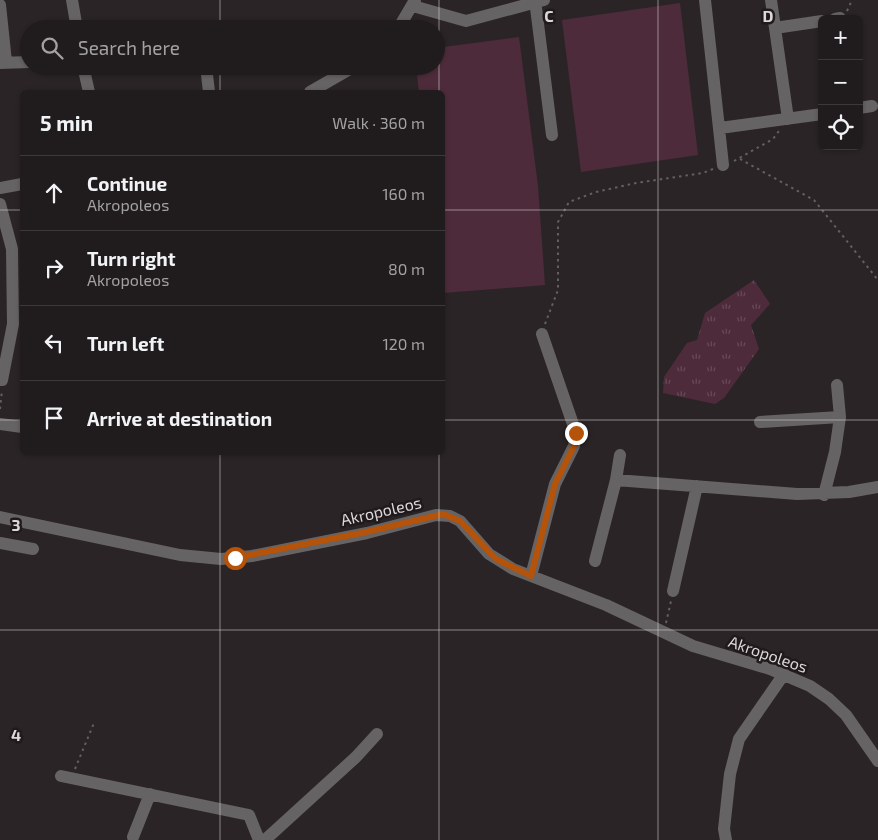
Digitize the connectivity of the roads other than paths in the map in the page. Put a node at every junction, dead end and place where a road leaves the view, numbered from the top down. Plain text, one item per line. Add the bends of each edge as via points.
1 (72, 0) edge
2 (704, 0) edge
3 (771, 0) edge
4 (538, 1) edge
5 (414, 3) edge
6 (0, 5) edge
7 (75, 20) edge
8 (404, 20) edge
9 (818, 22) edge
10 (775, 28) junction
11 (20, 62) edge
12 (3, 63) edge
13 (85, 75) edge
14 (207, 75) edge
15 (341, 75) edge
16 (89, 90) edge
17 (209, 90) edge
18 (317, 90) edge
19 (818, 115) edge
20 (788, 119) junction
21 (720, 128) junction
22 (552, 134) dead end
23 (723, 166) road end
24 (20, 184) edge
25 (0, 188) edge
26 (0, 204) edge
27 (542, 334) road end
28 (1, 380) edge
29 (837, 385) dead end
30 (840, 417) junction
31 (760, 422) dead end
32 (0, 424) edge
33 (20, 427) edge
34 (620, 455) dead end
35 (616, 480) junction
36 (697, 486) junction
37 (877, 490) edge
38 (824, 494) junction
39 (0, 517) edge
40 (0, 543) edge
41 (33, 549) dead end
42 (596, 561) dead end
43 (531, 576) junction
44 (673, 591) road end
45 (784, 674) junction
46 (377, 734) dead end
47 (878, 761) edge
48 (66, 777) road end
49 (150, 794) junction
50 (133, 837) dead end
51 (260, 840) edge
52 (265, 840) edge
53 (726, 840) edge

1 - 7 street
2 - 21 street
3 - 10 street
4 - 5 street via 466,21
4 - 22 street
5 - 8 street
6 - 12 street
9 - 10 street
10 - 20 street
11 - 12 street
13 - 16 street
14 - 17 street
15 - 18 street
19 - 20 street
20 - 21 street
21 - 23 street
24 - 25 street
26 - 28 street via 12,250 12,324
27 - 43 street via 576,433 574,446 555,484
29 - 30 street
30 - 31 street
30 - 38 street
32 - 33 street
34 - 35 street
35 - 36 street
35 - 42 street
36 - 38 street
36 - 44 street
37 - 38 street
39 - 43 street, Akropoleos via 180,555 221,560 443,514 460,521 496,559
40 - 41 street
43 - 45 street, Akropoleos via 606,605 693,646
45 - 47 street, Akropoleos via 810,686 836,705
45 - 53 street via 739,739 730,774 724,829
46 - 52 street
48 - 49 street
49 - 50 street
49 - 51 street via 250,815

